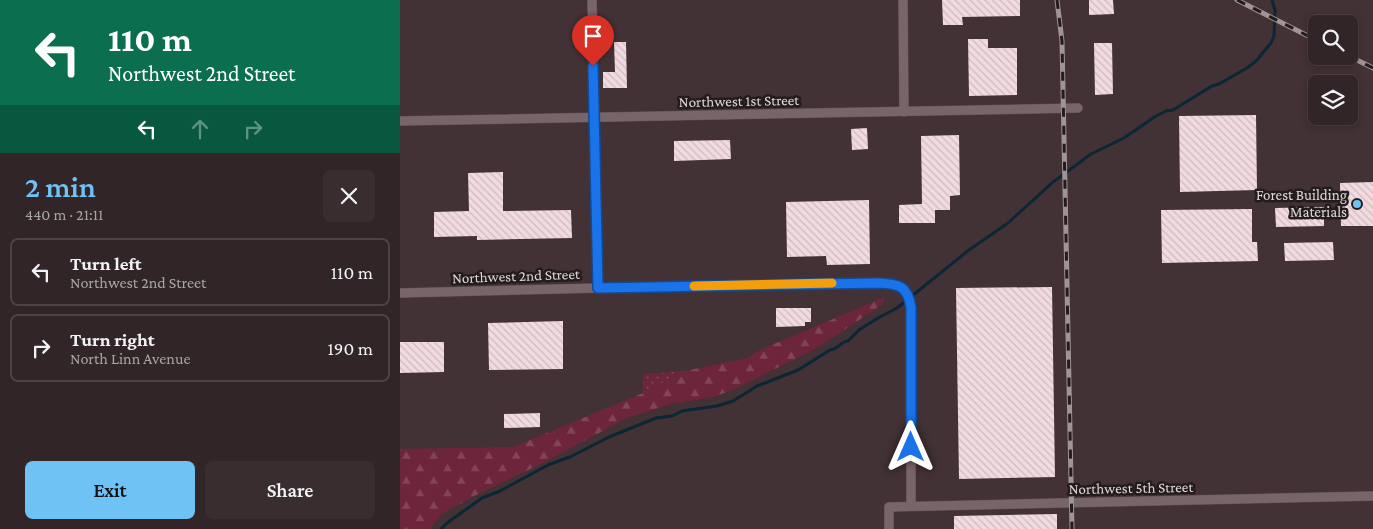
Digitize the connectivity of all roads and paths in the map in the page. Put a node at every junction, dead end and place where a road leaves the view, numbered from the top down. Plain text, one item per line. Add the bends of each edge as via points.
1 (592, 0) edge
2 (903, 0) edge
3 (1078, 108) dead end
4 (904, 112) junction
5 (594, 118) junction
6 (400, 121) edge
7 (598, 288) junction
8 (400, 293) edge
9 (1373, 496) edge
10 (911, 506) junction
11 (889, 529) edge

1 - 5 street
2 - 4 street
3 - 4 street, Northwest 1st Street
4 - 5 street, Northwest 1st Street
5 - 6 street, Northwest 1st Street
5 - 7 street
7 - 8 street, Northwest 2nd Street
7 - 10 street, Northwest 2nd Street via 897,285 904,290 911,308
9 - 10 street, Northwest 5th Street
10 - 11 street, Northwest 5th Street via 889,506

